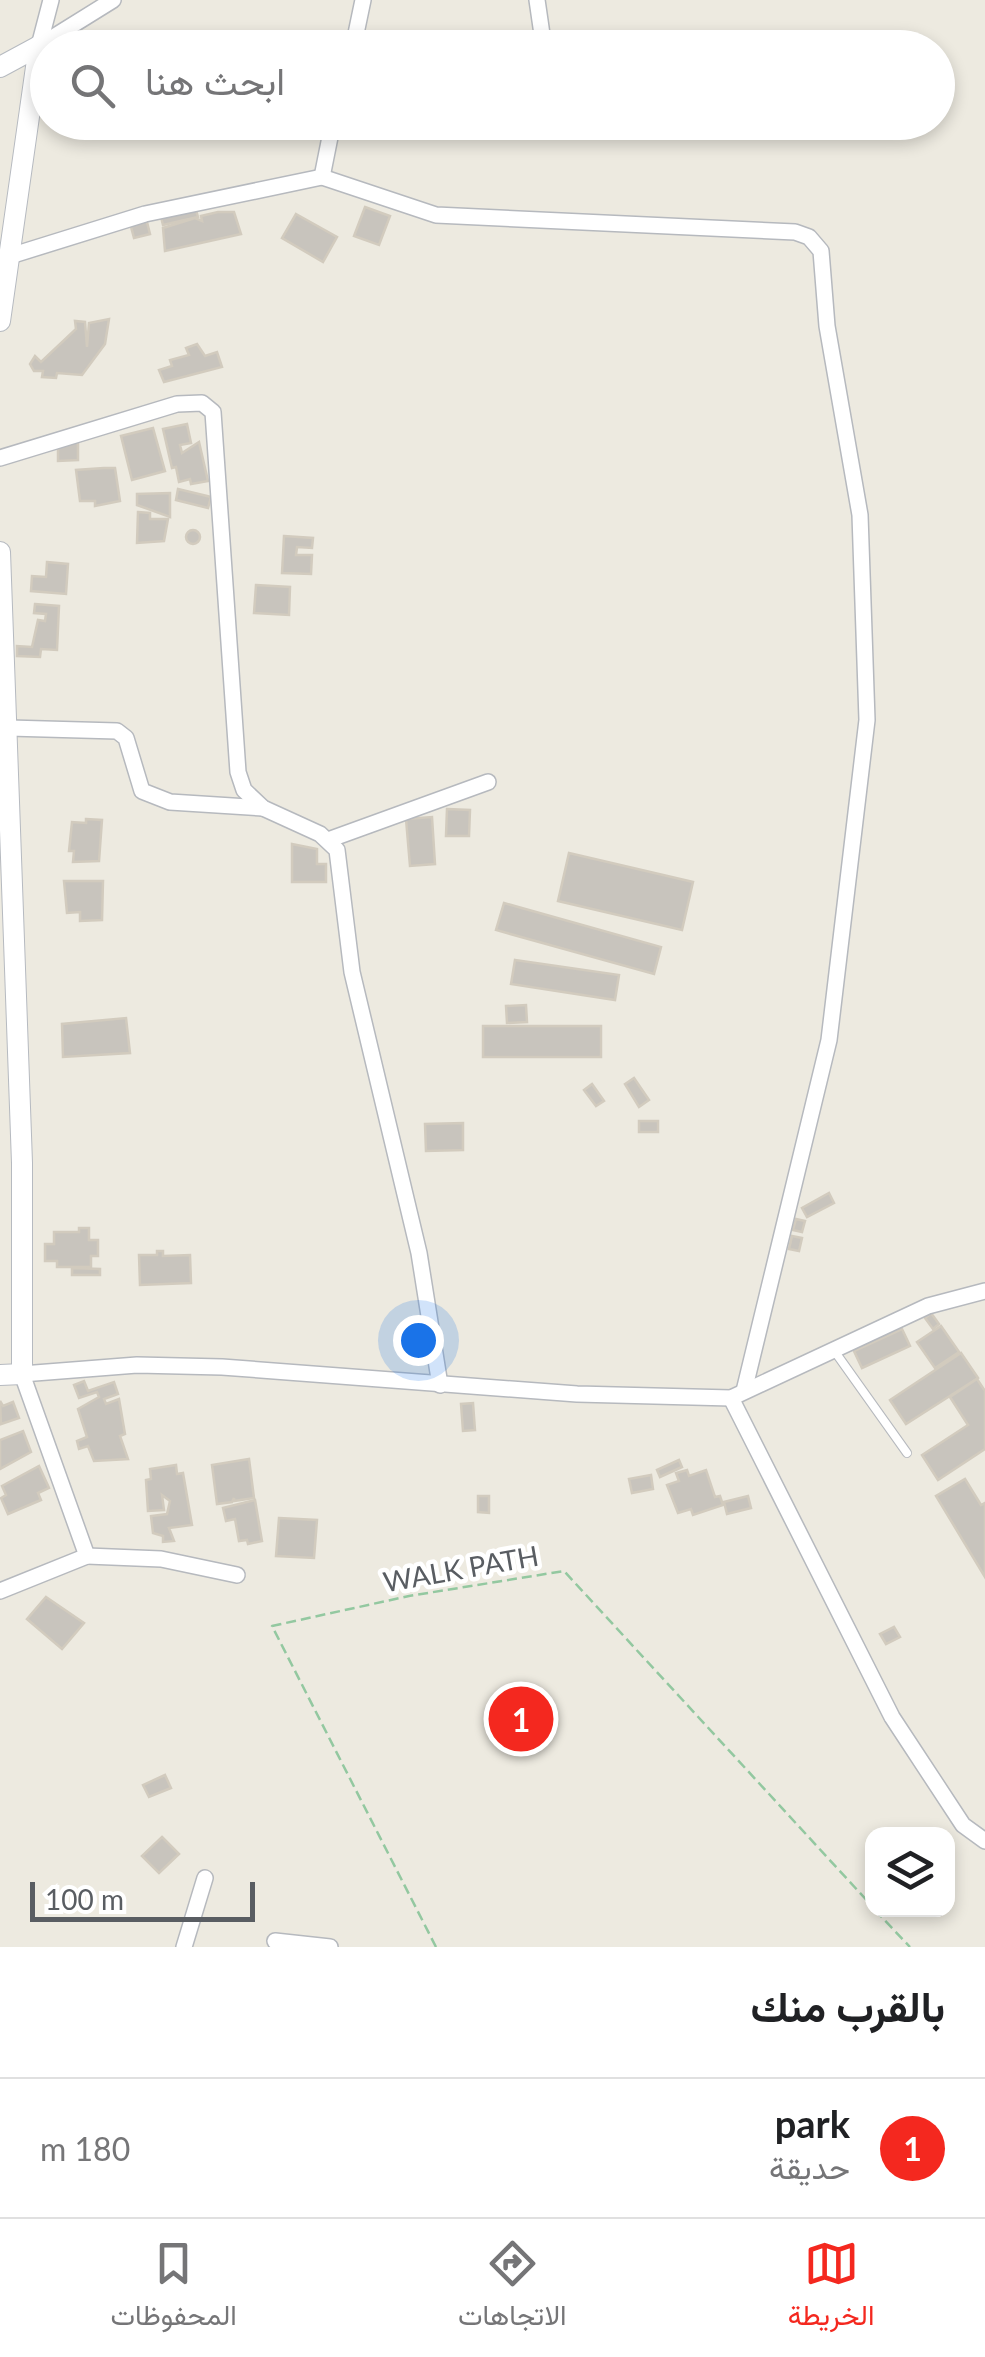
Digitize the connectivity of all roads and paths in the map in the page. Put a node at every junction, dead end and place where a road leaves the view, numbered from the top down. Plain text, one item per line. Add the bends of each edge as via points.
1 (51, 0) edge
2 (113, 0) edge
3 (363, 0) edge
4 (536, 0) edge
5 (43, 30) edge
6 (64, 30) edge
7 (360, 30) edge
8 (541, 30) edge
9 (30, 50) edge
10 (0, 67) edge
11 (30, 106) edge
12 (329, 140) edge
13 (322, 177) junction
14 (10, 256) junction
15 (0, 321) edge
16 (0, 458) edge
17 (0, 552) edge
18 (8, 728) junction
19 (488, 782) dead end
20 (263, 808) junction
21 (328, 840) junction
22 (985, 1291) edge
23 (832, 1349) junction
24 (22, 1374) junction
25 (0, 1375) edge
26 (440, 1385) junction
27 (737, 1395) junction
28 (907, 1453) dead end
29 (87, 1556) junction
30 (237, 1575) dead end
31 (0, 1591) edge
32 (985, 1841) edge
33 (206, 1878) dead end
34 (865, 1898) edge
35 (882, 1917) edge
36 (275, 1941) dead end
37 (184, 1947) edge
38 (330, 1947) edge
39 (436, 1947) edge
40 (910, 1947) edge

1 - 5 street
2 - 6 street
3 - 7 street
4 - 8 street
9 - 10 street
11 - 14 street
12 - 13 street
13 - 14 street via 145,214
13 - 27 street via 436,216 795,232 821,251 860,515 866,720 829,1040
14 - 15 street
16 - 20 street via 177,404 210,408 220,472 238,772 244,790
17 - 18 street
18 - 20 street via 118,731 142,791 170,802
18 - 24 street
19 - 21 street
20 - 21 street
21 - 26 street via 341,865 352,972 418,1254
22 - 23 street via 928,1306
23 - 27 street
23 - 28 lane
24 - 25 street
24 - 26 street via 188,1366
24 - 29 street
26 - 27 street
27 - 32 street via 892,1717 963,1825
29 - 30 street via 162,1559
29 - 31 street
33 - 37 street
34 - 39 path, WALK PATH via 564,1572 272,1626
35 - 40 path, WALK PATH
36 - 38 street

